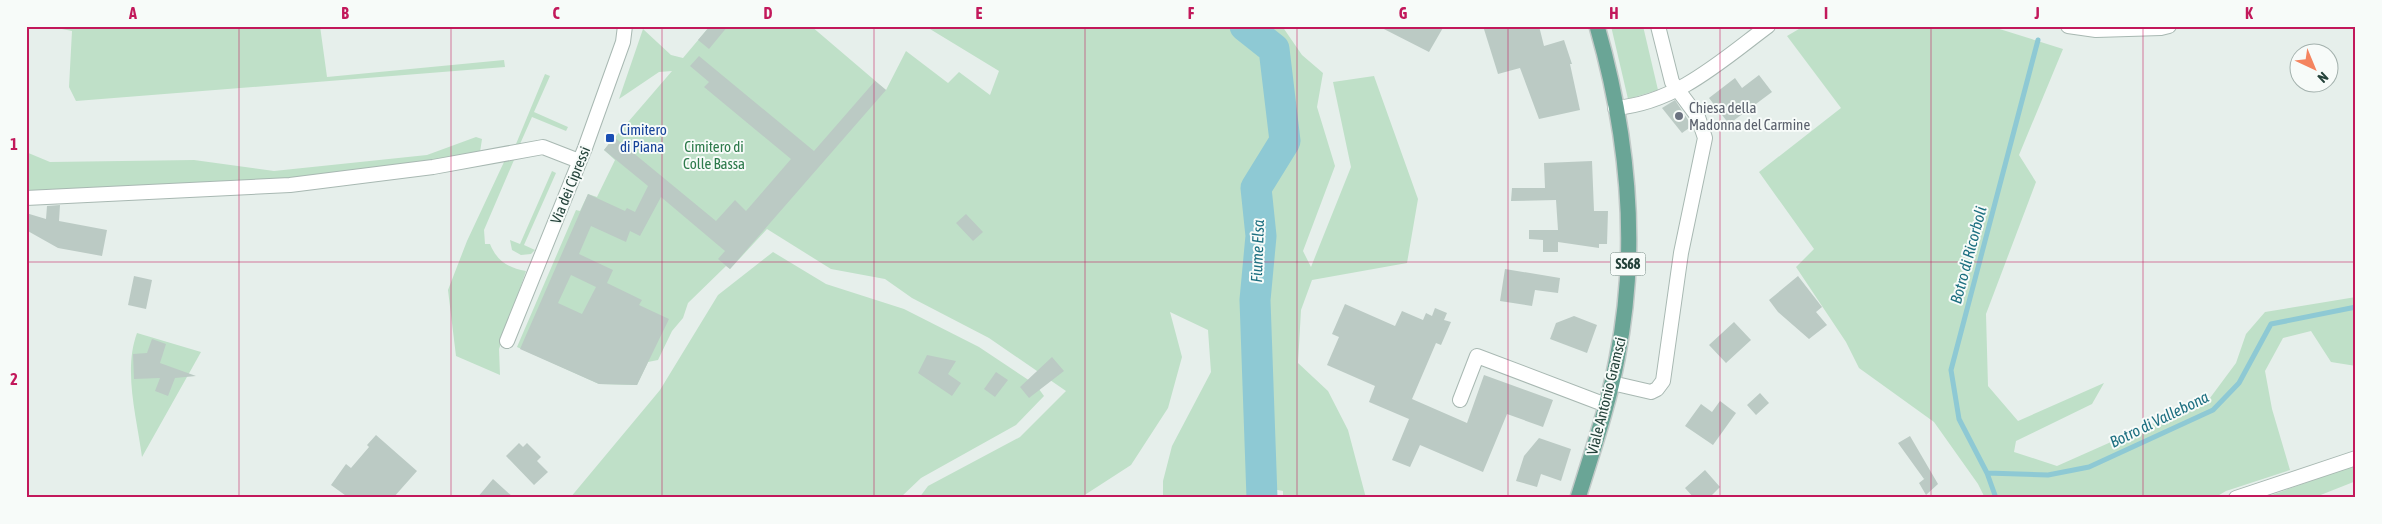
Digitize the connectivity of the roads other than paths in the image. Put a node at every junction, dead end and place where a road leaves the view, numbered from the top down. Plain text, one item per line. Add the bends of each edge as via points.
1 (625, 26) edge
2 (1597, 26) edge
3 (1658, 26) edge
4 (1768, 26) edge
5 (2068, 26) edge
6 (2168, 26) edge
7 (1677, 91) junction
8 (1615, 108) junction
9 (579, 161) junction
10 (26, 198) edge
11 (508, 341) dead end
12 (1612, 383) junction
13 (1460, 400) dead end
14 (1606, 405) junction
15 (2356, 458) edge
16 (1578, 498) edge
17 (2236, 498) edge

1 - 9 street, Via dei Cipressi via 623,42
2 - 8 main road, Viale Antonio Gramsci / SS68
3 - 7 street via 1666,66
4 - 7 street
5 - 6 street via 2096,30
7 - 8 street via 1647,103
7 - 12 street via 1698,116 1705,138 1681,253 1664,378 1659,388 1651,392
8 - 12 main road, Viale Antonio Gramsci / SS68 via 1626,181 1629,246 1622,328
9 - 10 street via 543,147 433,167 290,185
9 - 11 street, Via dei Cipressi
12 - 14 main road, Viale Antonio Gramsci / SS68
13 - 14 street via 1477,356
14 - 16 main road, Viale Antonio Gramsci / SS68
15 - 17 street

